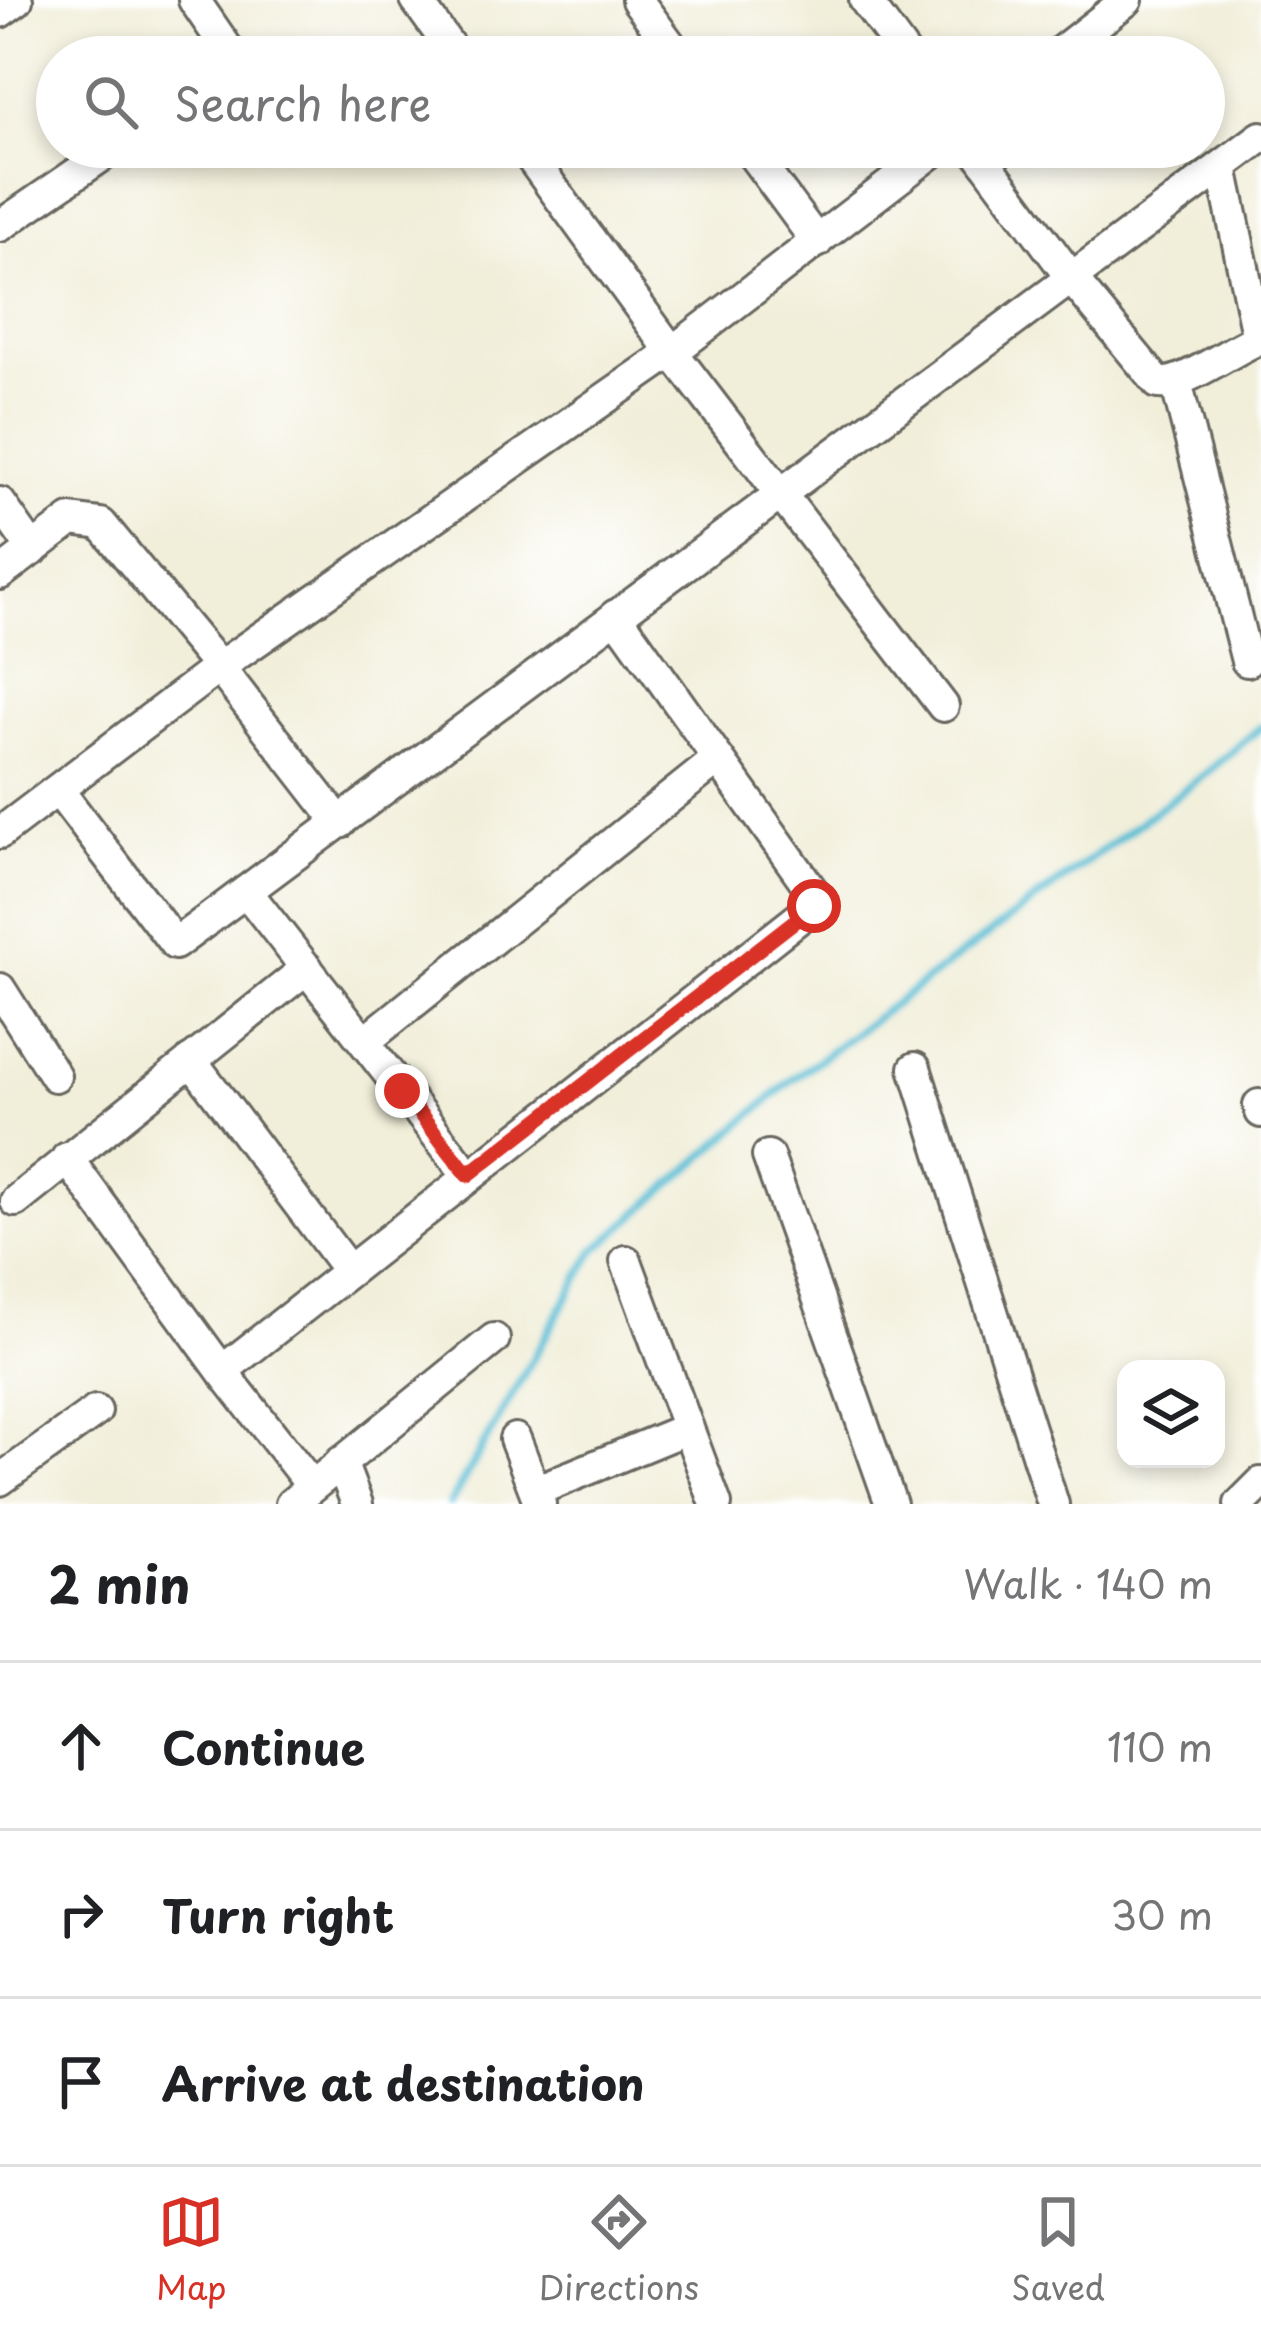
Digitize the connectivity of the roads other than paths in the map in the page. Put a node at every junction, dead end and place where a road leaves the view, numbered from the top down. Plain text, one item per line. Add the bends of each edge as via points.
1 (17, 0) edge
2 (194, 0) edge
3 (416, 0) edge
4 (637, 0) edge
5 (865, 0) edge
6 (1108, 6) edge
7 (0, 12) edge
8 (219, 36) edge
9 (442, 36) edge
10 (664, 36) edge
11 (892, 36) edge
12 (1076, 36) edge
13 (1261, 137) edge
14 (1225, 165) edge
15 (84, 168) edge
16 (538, 168) edge
17 (763, 168) edge
18 (911, 168) edge
19 (990, 168) edge
20 (1221, 168) edge
21 (1222, 168) edge
22 (0, 226) edge
23 (818, 242) junction
24 (1072, 279) junction
25 (1259, 339) edge
26 (672, 352) junction
27 (1176, 382) junction
28 (782, 492) junction
29 (0, 503) edge
30 (33, 550) junction
31 (0, 574) edge
32 (616, 615) junction
33 (1247, 661) dead end
34 (219, 667) junction
35 (943, 706) dead end
36 (718, 759) junction
37 (58, 790) junction
38 (340, 823) junction
39 (0, 833) edge
40 (246, 891) junction
41 (307, 968) junction
42 (0, 988) edge
43 (364, 1042) junction
44 (191, 1060) junction
45 (915, 1068) dead end
46 (55, 1076) dead end
47 (768, 1156) dead end
48 (67, 1158) junction
49 (468, 1175) junction
50 (16, 1201) dead end
51 (626, 1261) dead end
52 (348, 1270) junction
53 (494, 1339) dead end
54 (222, 1371) junction
55 (96, 1411) dead end
56 (688, 1428) junction
57 (515, 1439) dead end
58 (341, 1462) junction
59 (0, 1480) edge
60 (1261, 1484) edge
61 (302, 1495) edge
62 (537, 1497) edge
63 (356, 1504) edge
64 (716, 1504) edge
65 (891, 1504) edge
66 (1053, 1504) edge
67 (1240, 1504) edge

1 - 7 street
2 - 8 street
3 - 9 street
4 - 10 street
5 - 11 street
6 - 12 street
13 - 14 street
15 - 22 street
16 - 26 street
17 - 23 street
18 - 23 street
19 - 24 street
20 - 24 street
21 - 25 street
23 - 26 street
24 - 27 street via 1158,383
24 - 28 street
25 - 27 street
26 - 28 street
26 - 34 street
27 - 33 street
28 - 32 street
28 - 35 street
29 - 30 street
30 - 31 street
30 - 34 street via 71,520 101,524
32 - 36 street
32 - 38 street
34 - 37 street
34 - 38 street
36 - 43 street
36 - 49 street via 813,892 814,906
37 - 39 street
37 - 40 street via 175,944
38 - 40 street
40 - 41 street
41 - 43 street
41 - 44 street
42 - 46 street
43 - 49 street
44 - 48 street
44 - 52 street
45 - 66 street
47 - 65 street
48 - 50 street
48 - 54 street
49 - 52 street
51 - 56 street
52 - 54 street
53 - 58 street
54 - 61 street
55 - 59 street
56 - 62 street
56 - 64 street
57 - 62 street
58 - 61 street
58 - 63 street
60 - 67 street

